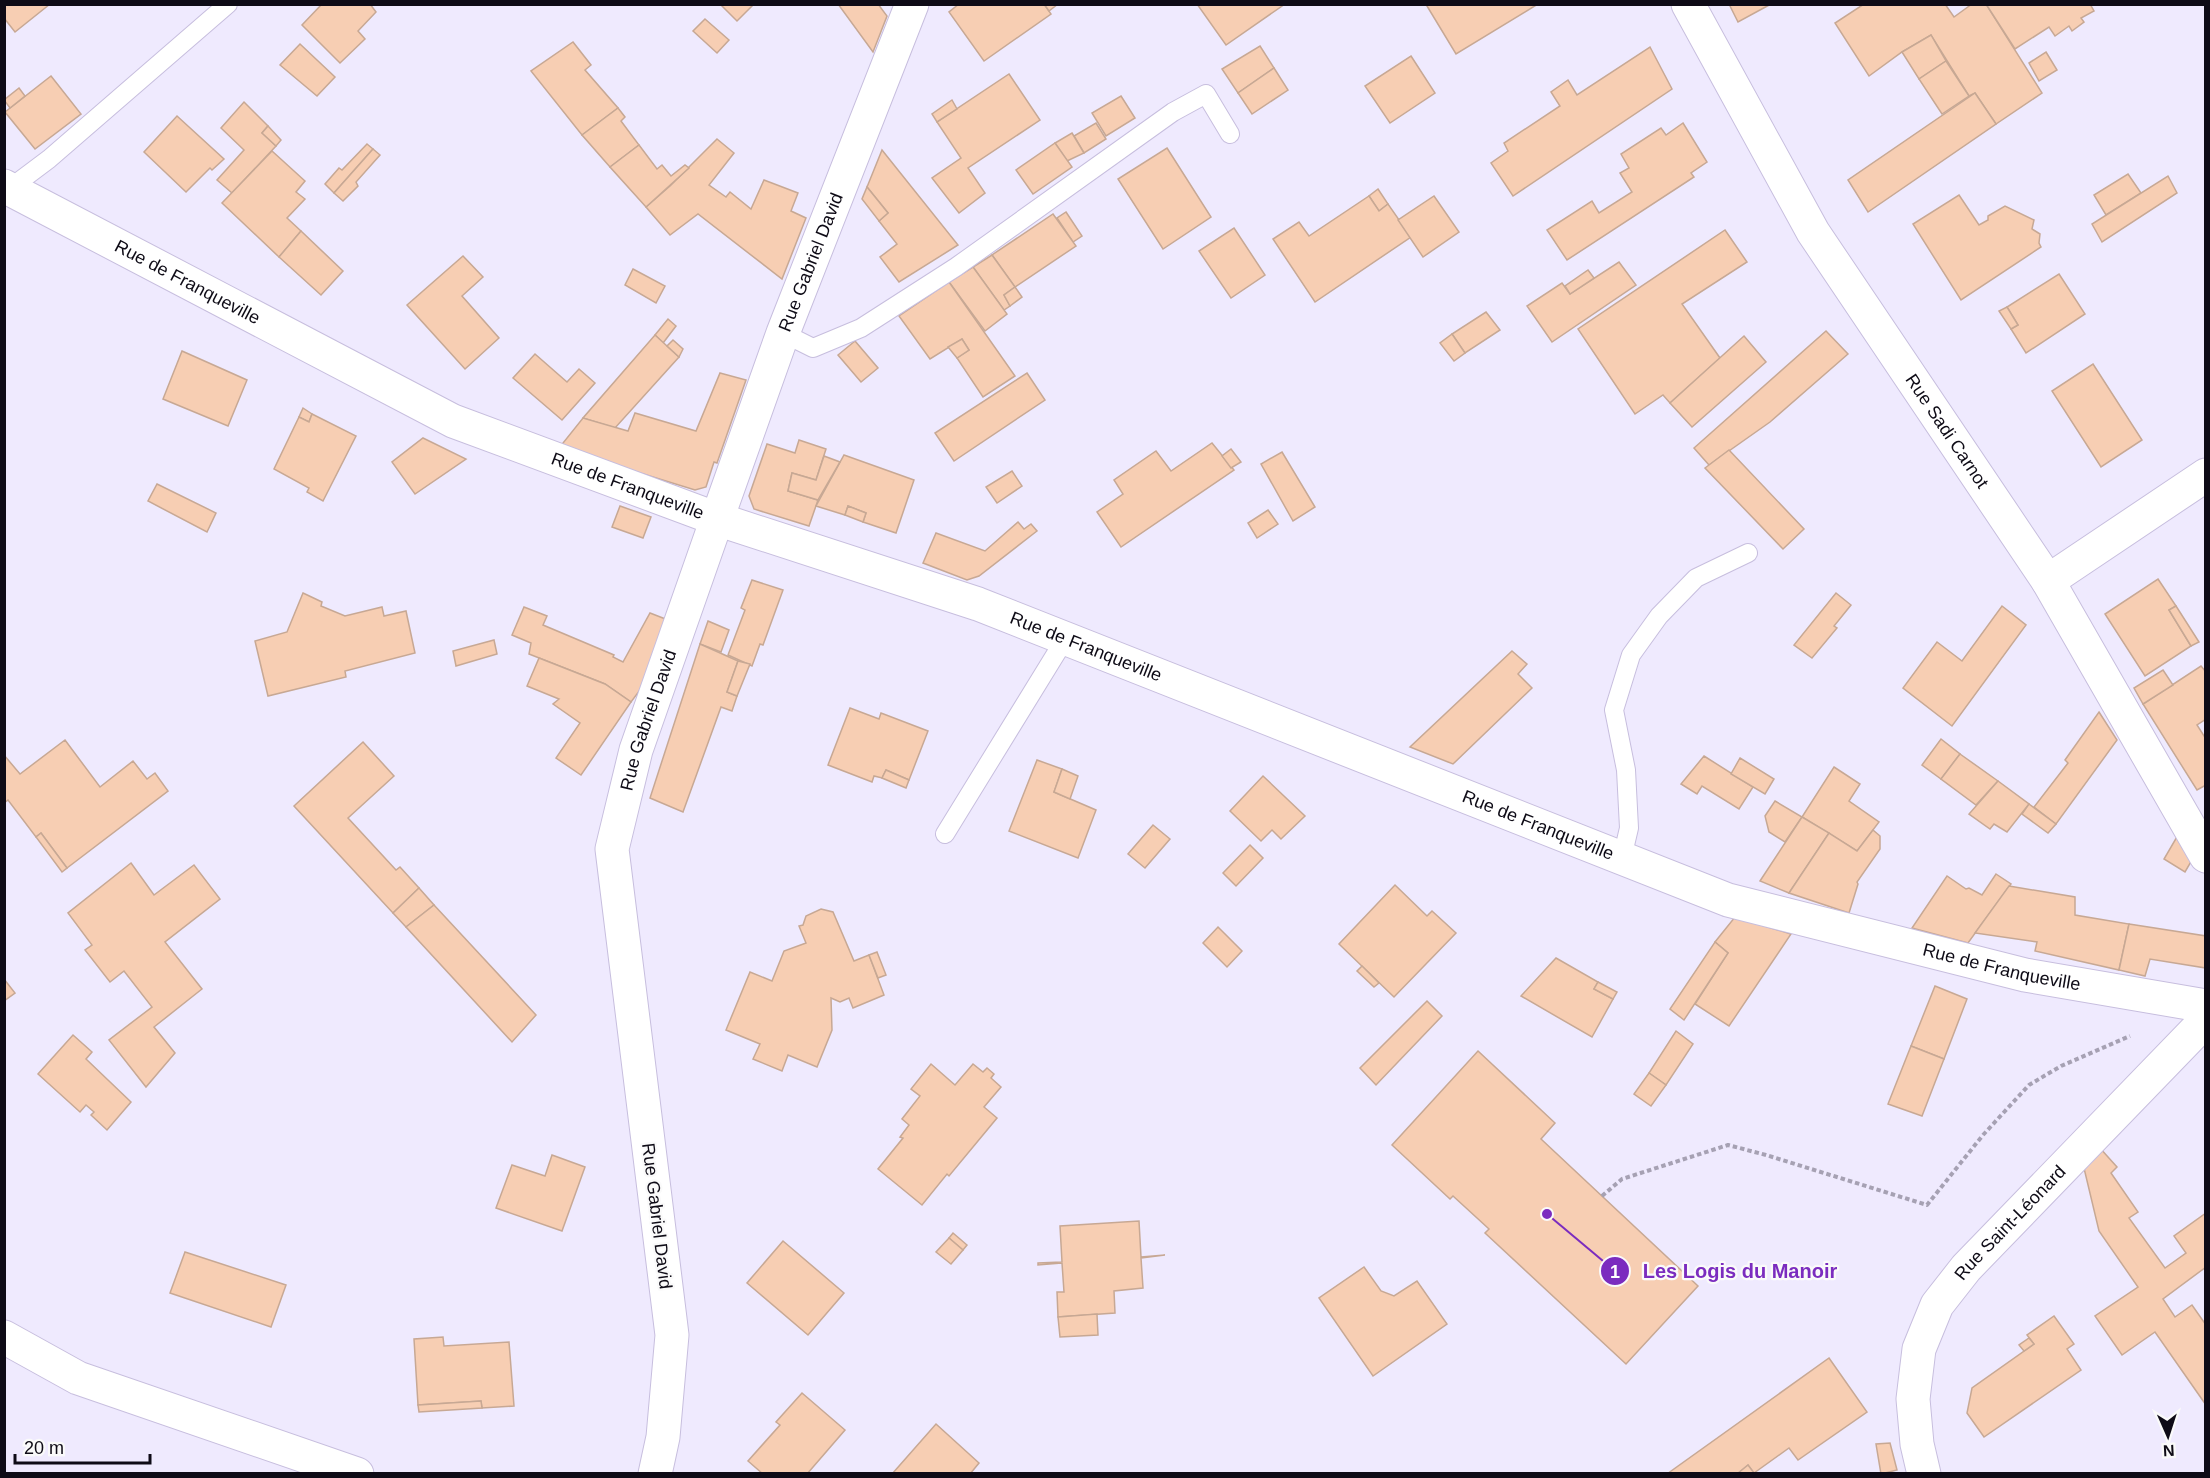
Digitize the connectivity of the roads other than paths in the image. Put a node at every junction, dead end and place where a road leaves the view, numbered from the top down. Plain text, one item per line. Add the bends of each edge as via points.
1 (228, 4) edge
2 (912, 4) edge
3 (1688, 4) edge
4 (1230, 134) dead end
5 (7, 187) edge
6 (783, 333) junction
7 (2205, 475) edge
8 (717, 519) junction
9 (1748, 553) dead end
10 (2048, 581) junction
11 (1065, 639) junction
12 (945, 834) dead end
13 (2205, 856) edge
14 (1622, 858) junction
15 (2205, 1006) edge
16 (2205, 1020) edge
17 (4, 1337) edge
18 (357, 1473) edge
19 (656, 1473) edge
20 (1924, 1473) edge

1 - 5 lane via 49,159
2 - 6 street, Rue Gabriel David
3 - 10 street, Rue Sadi Carnot via 1813,232
4 - 6 lane via 1206,94 1173,112 956,267 861,328 813,348
5 - 8 street, Rue de Franqueville via 453,421
6 - 8 street, Rue Gabriel David
7 - 10 street
8 - 11 street, Rue de Franqueville via 978,604
8 - 19 street, Rue Gabriel David via 636,750 612,849 672,1335
9 - 14 lane via 1696,578 1659,616 1631,655 1614,710 1626,770 1629,828
10 - 13 street, Rue Sadi Carnot
11 - 12 lane
11 - 14 street, Rue de Franqueville
14 - 15 street, Rue de Franqueville via 1728,900 2025,975
16 - 20 street, Rue Saint-Léonard via 1966,1268 1937,1305 1919,1349 1913,1399
17 - 18 street via 78,1378

